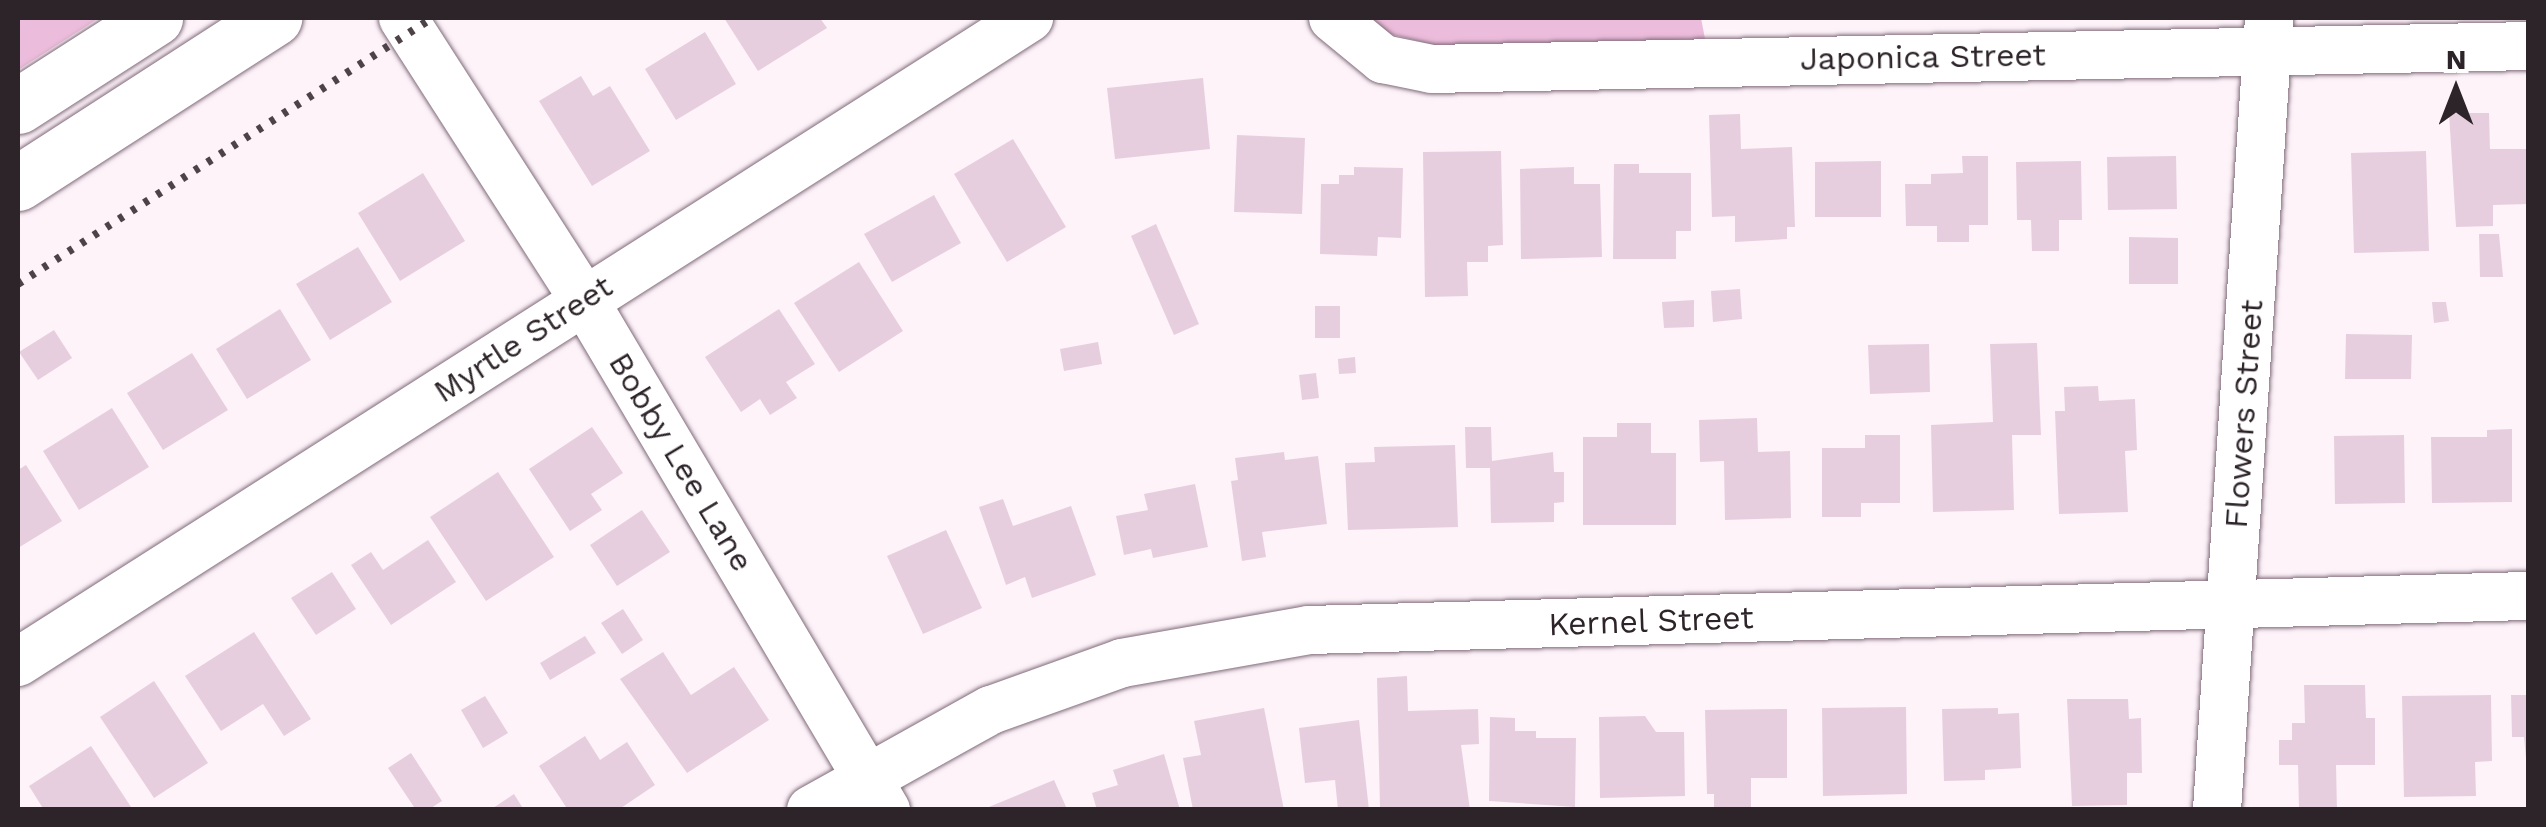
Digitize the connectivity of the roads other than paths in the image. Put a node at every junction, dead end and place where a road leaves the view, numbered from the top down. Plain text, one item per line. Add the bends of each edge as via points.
1 (155, 18) edge
2 (274, 18) edge
3 (404, 18) edge
4 (1029, 18) edge
5 (1333, 18) edge
6 (2269, 33) edge
7 (2528, 46) edge
8 (18, 106) edge
9 (18, 182) edge
10 (584, 300) junction
11 (2528, 596) edge
12 (2232, 603) junction
13 (18, 662) edge
14 (877, 791) edge
15 (810, 810) edge
16 (2217, 810) edge

1 - 8 main road
2 - 9 main road
3 - 10 street, Bobby Lee Lane
4 - 10 street, Myrtle Street
5 - 6 street, Japonica Street via 1384,59 1432,68
6 - 7 street, Japonica Street
6 - 12 street, Flowers Street
10 - 13 street, Myrtle Street
10 - 14 street, Bobby Lee Lane
11 - 12 street, Kernel Street
12 - 14 street, Kernel Street via 1308,630 1122,662 991,710
12 - 16 street, Flowers Street
14 - 15 street, Kernel Street

